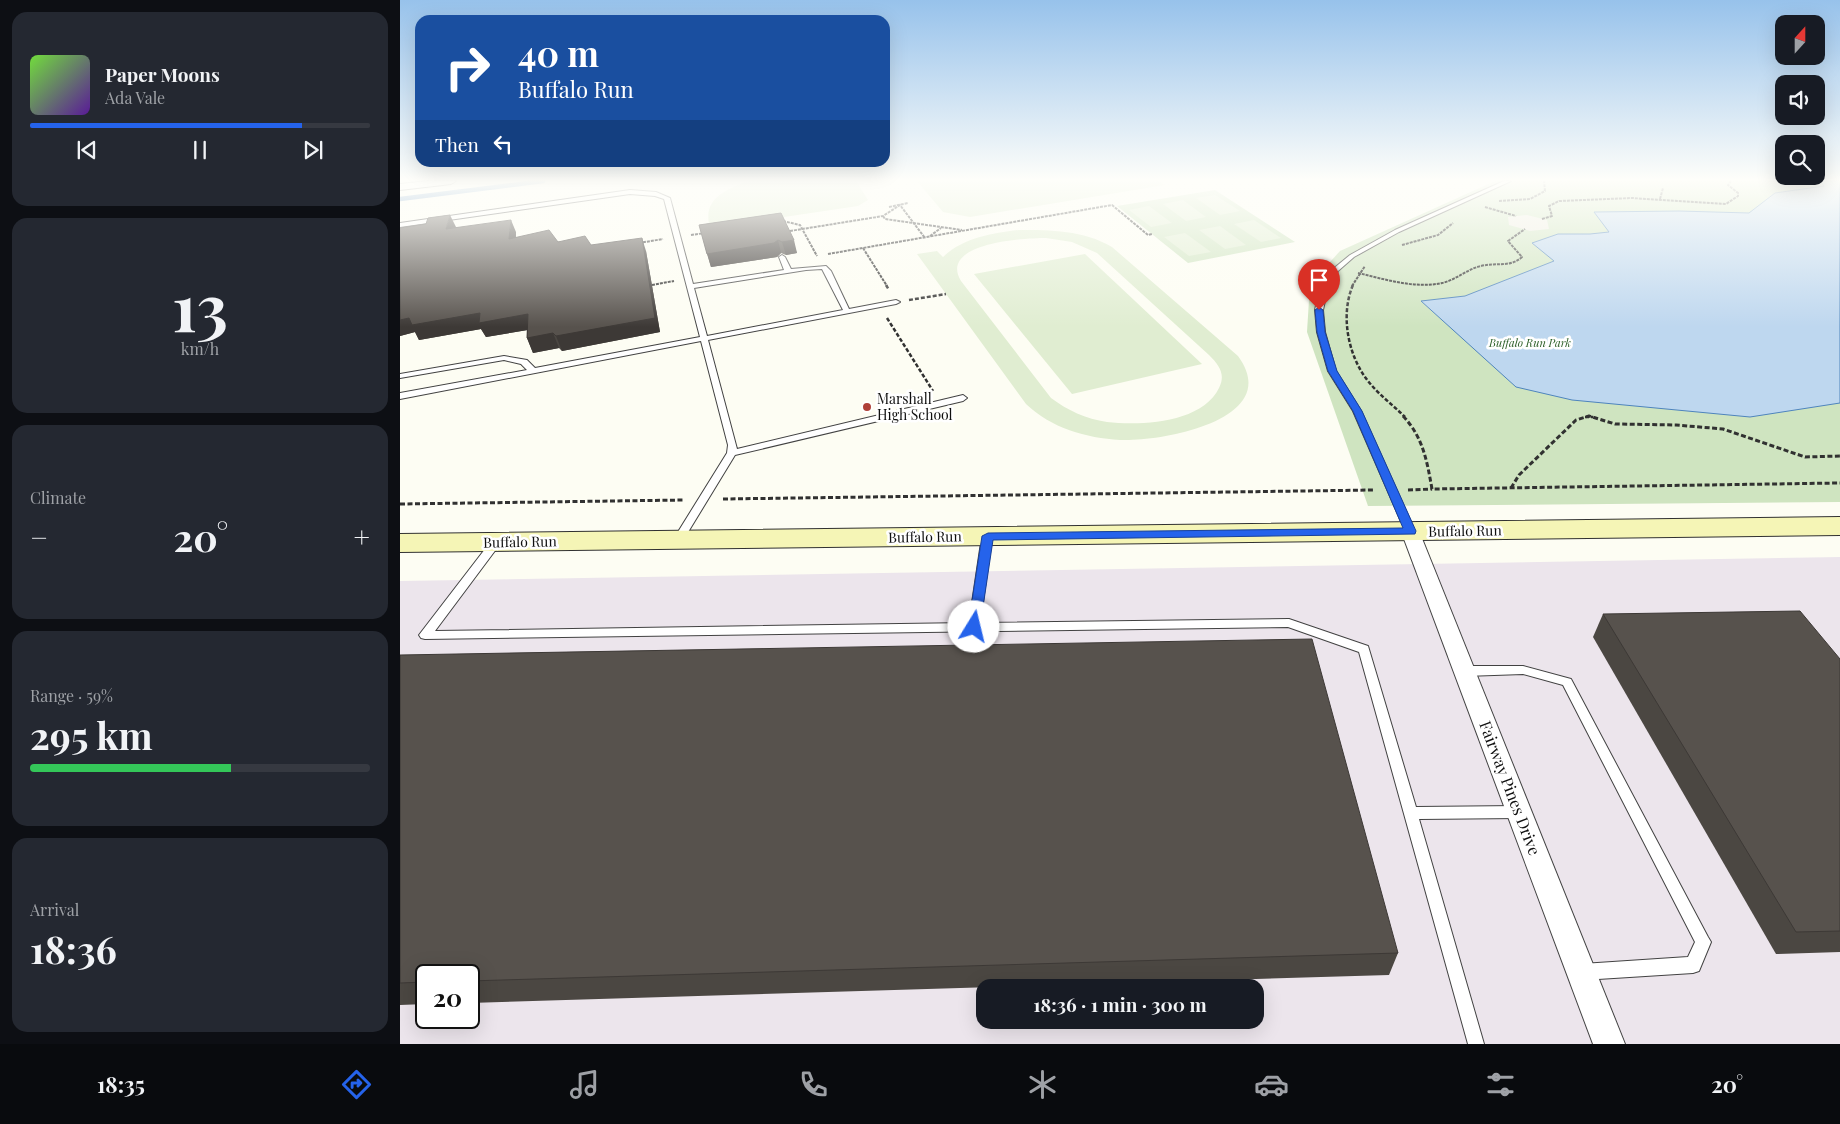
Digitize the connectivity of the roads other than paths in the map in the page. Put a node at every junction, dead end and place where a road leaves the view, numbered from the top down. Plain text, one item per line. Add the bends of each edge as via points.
1 (675, 230) edge
2 (1400, 230) edge
3 (783, 260) edge
4 (788, 270) junction
5 (690, 287) junction
6 (896, 302) road end
7 (846, 311) junction
8 (704, 338) junction
9 (532, 370) junction
10 (400, 376) edge
11 (400, 396) edge
12 (963, 398) dead end
13 (732, 453) junction
14 (1840, 526) edge
15 (1410, 531) junction
16 (988, 536) junction
17 (678, 540) junction
18 (496, 542) junction
19 (400, 544) edge
20 (974, 627) junction
21 (1465, 672) junction
22 (1519, 812) junction
23 (1410, 813) junction
24 (1582, 972) junction
25 (1476, 1044) edge
26 (1610, 1044) edge

1 - 5 lane
2 - 15 lane via 1352,256 1335,270 1319,310 1321,332 1332,371 1358,411
3 - 4 lane
4 - 5 lane
4 - 7 lane via 824,267
5 - 8 lane
6 - 7 lane
7 - 8 lane
8 - 9 lane
8 - 13 lane
9 - 10 lane via 524,362 504,358
9 - 11 lane
12 - 13 lane
13 - 17 lane
14 - 15 street, Buffalo Run
15 - 16 street, Buffalo Run
15 - 21 street, Fairway Pines Drive
16 - 17 street, Buffalo Run
16 - 20 lane
17 - 18 street, Buffalo Run
18 - 19 street, Buffalo Run
18 - 20 lane via 425,634
20 - 23 lane via 1289,623 1364,649
21 - 22 street, Fairway Pines Drive
21 - 24 lane via 1523,670 1567,682 1703,942 1693,966
22 - 23 lane
22 - 24 street, Fairway Pines Drive
23 - 25 lane
24 - 26 street, Fairway Pines Drive

